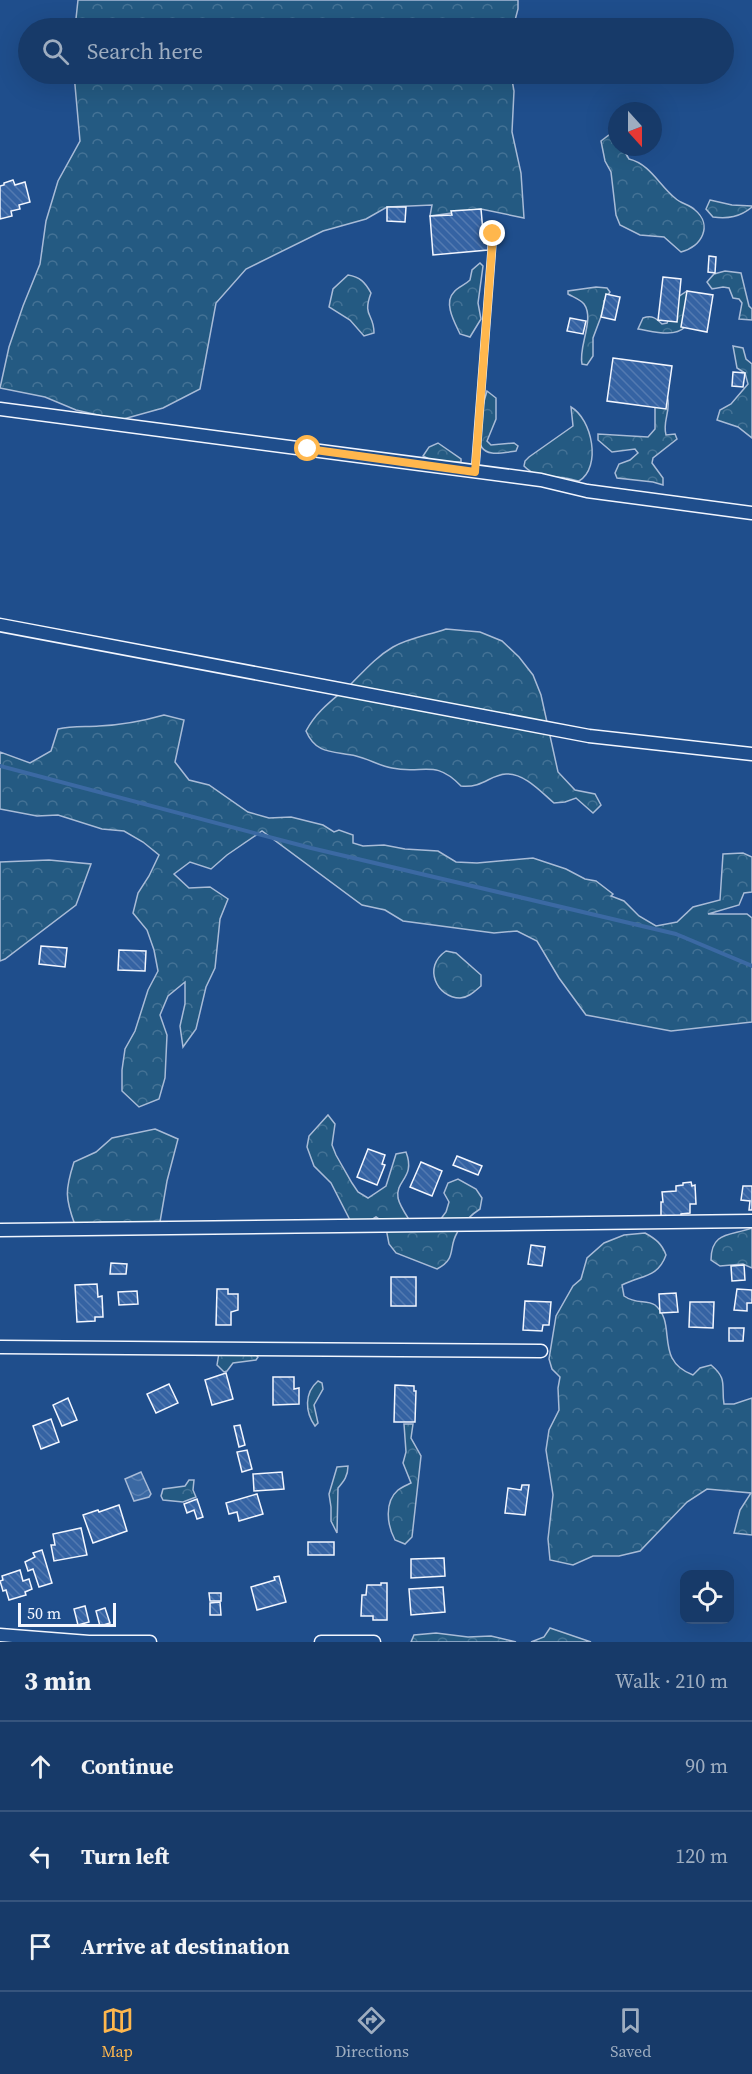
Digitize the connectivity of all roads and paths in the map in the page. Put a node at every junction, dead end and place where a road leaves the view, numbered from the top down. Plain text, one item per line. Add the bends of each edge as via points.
1 (493, 234) dead end
2 (0, 409) edge
3 (475, 472) junction
4 (752, 513) edge
5 (0, 624) edge
6 (752, 754) edge
7 (751, 1221) edge
8 (0, 1230) edge
9 (0, 1347) edge
10 (541, 1351) dead end
11 (0, 1635) edge
12 (150, 1642) edge
13 (321, 1642) edge
14 (374, 1642) edge

1 - 3 lane
2 - 3 street
3 - 4 street
5 - 6 street via 589,736
7 - 8 street
9 - 10 street
11 - 12 street
13 - 14 street

